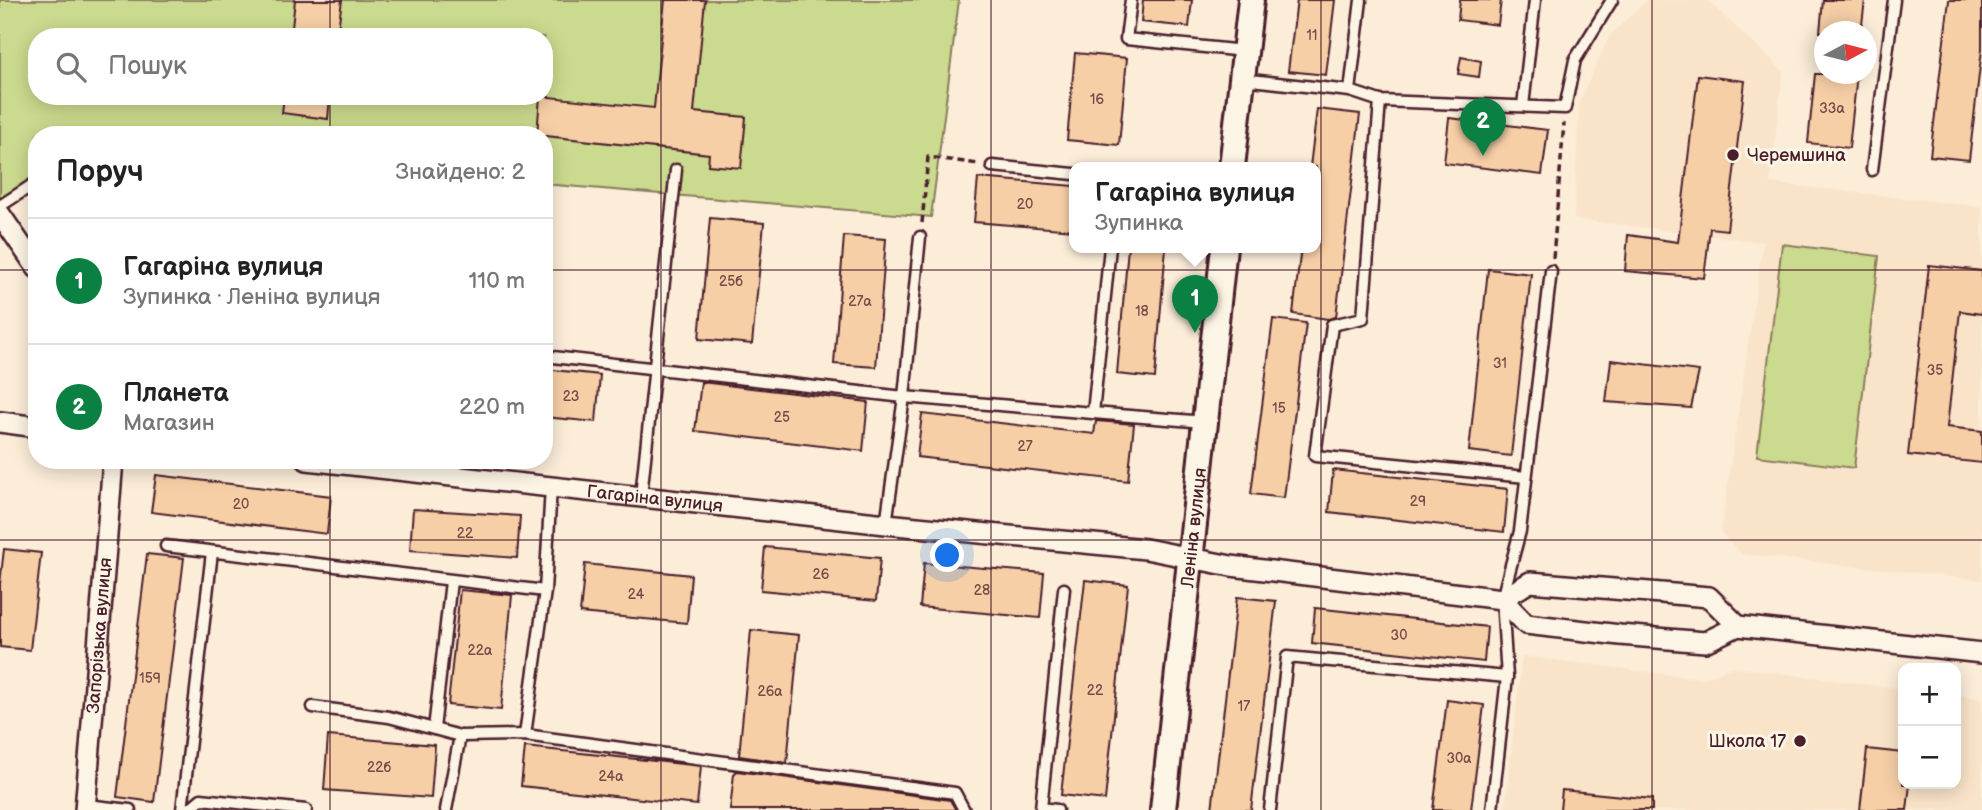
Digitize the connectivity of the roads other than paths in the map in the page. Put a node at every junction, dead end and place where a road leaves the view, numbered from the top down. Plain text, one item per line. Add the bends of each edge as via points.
1 (1131, 0) edge
2 (1251, 0) edge
3 (1361, 0) edge
4 (1535, 0) edge
5 (1612, 0) edge
6 (1894, 0) edge
7 (1245, 51) junction
8 (1241, 79) junction
9 (1350, 91) junction
10 (1380, 101) junction
11 (1522, 106) junction
12 (1233, 162) edge
13 (992, 166) road end
14 (676, 170) dead end
15 (1872, 170) dead end
16 (1069, 174) edge
17 (28, 188) edge
18 (0, 206) edge
19 (0, 214) edge
20 (920, 237) road end
21 (1109, 253) edge
22 (1223, 253) edge
23 (28, 255) edge
24 (1552, 271) road end
25 (553, 357) edge
26 (654, 369) junction
27 (904, 397) junction
28 (1093, 413) junction
29 (0, 422) edge
30 (1205, 422) junction
31 (28, 426) edge
32 (112, 469) edge
33 (418, 469) edge
34 (1527, 477) junction
35 (551, 487) junction
36 (641, 496) junction
37 (886, 524) junction
38 (166, 546) dead end
39 (212, 552) junction
40 (1192, 557) junction
41 (450, 581) junction
42 (1064, 589) dead end
43 (545, 591) junction
44 (1502, 599) junction
45 (1738, 626) junction
46 (1982, 653) edge
47 (1507, 677) junction
48 (313, 707) dead end
49 (434, 729) junction
50 (525, 735) junction
51 (460, 736) junction
52 (85, 808) edge
53 (1039, 809) edge
54 (130, 810) edge
55 (183, 810) edge
56 (188, 810) edge
57 (306, 810) edge
58 (446, 810) edge
59 (964, 810) edge
60 (1058, 810) edge
61 (1163, 810) edge
62 (1270, 810) edge
63 (1492, 810) edge

1 - 7 lane via 1126,38
2 - 7 street
3 - 9 lane
4 - 11 lane
5 - 11 lane via 1575,60 1565,108
6 - 15 lane
7 - 8 street
8 - 9 lane
8 - 12 street
9 - 10 lane
10 - 11 lane
10 - 34 lane via 1363,318 1332,325 1315,456
13 - 16 lane
14 - 26 lane
17 - 18 lane
19 - 23 street
20 - 27 lane
21 - 28 lane
22 - 30 street, Леніна вулиця
24 - 34 lane
25 - 26 lane
26 - 27 lane
26 - 36 lane
27 - 28 lane
27 - 37 lane
28 - 30 lane
29 - 31 street
30 - 40 street, Леніна вулиця
32 - 52 street, Запорізька вулиця
33 - 35 street, Гагаріна вулиця
34 - 44 lane via 1520,531
35 - 36 street, Гагаріна вулиця
35 - 43 lane
36 - 37 street, Гагаріна вулиця
37 - 40 street, Гагаріна вулиця
38 - 39 lane
39 - 41 lane
39 - 55 lane
40 - 44 street, Гагаріна вулиця via 1231,566
40 - 61 street, Леніна вулиця
41 - 43 lane
41 - 49 lane
42 - 53 lane
43 - 50 lane
44 - 45 street via 1526,624 1619,635 1706,642
44 - 45 street via 1530,582 1709,597
44 - 47 lane
45 - 46 street
47 - 62 lane via 1287,657
47 - 63 lane
48 - 49 lane via 389,717
49 - 51 lane
50 - 51 lane
50 - 59 lane via 955,793
51 - 58 lane
52 - 54 lane
53 - 60 lane
56 - 57 lane via 201,799

